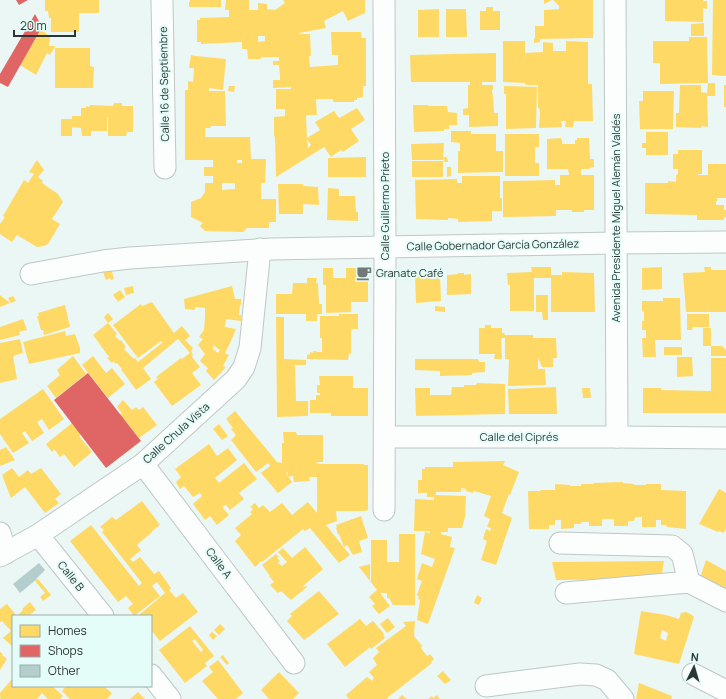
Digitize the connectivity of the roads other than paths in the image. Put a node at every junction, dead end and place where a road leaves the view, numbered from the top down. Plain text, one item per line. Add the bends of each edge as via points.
1 (162, 0) edge
2 (384, 0) edge
3 (615, 0) edge
4 (165, 168) dead end
5 (726, 242) edge
6 (616, 243) junction
7 (385, 246) junction
8 (260, 249) junction
9 (31, 274) dead end
10 (385, 437) junction
11 (617, 437) junction
12 (726, 438) edge
13 (143, 464) junction
14 (384, 510) dead end
15 (0, 533) edge
16 (38, 535) junction
17 (560, 544) dead end
18 (3, 555) edge
19 (689, 582) junction
20 (566, 594) dead end
21 (726, 601) edge
22 (102, 615) edge
23 (294, 663) dead end
24 (693, 674) dead end
25 (152, 677) edge
26 (486, 686) dead end
27 (726, 691) edge
28 (170, 699) edge
29 (623, 699) edge

1 - 4 street, Calle 16 de Septiembre
2 - 7 street, Calle Guillermo Prieto
3 - 6 street, Avenida Presidente Miguel Alemán Valdés
5 - 6 street, Calle Gobernador García González
6 - 7 street, Calle Gobernador García González
6 - 11 street, Avenida Presidente Miguel Alemán Valdés
7 - 8 street, Calle Gobernador García González
7 - 10 street, Calle Guillermo Prieto
8 - 9 street, Calle Gobernador García González via 130,258
8 - 13 street, Calle Chula Vista via 250,348 244,367 236,379
10 - 11 street, Calle del Ciprés
10 - 14 street
11 - 12 street, Calle del Ciprés
13 - 16 street, Calle Chula Vista
13 - 23 street, Calle A
15 - 18 street
16 - 18 street, Calle Chula Vista
16 - 22 street, Calle B
17 - 19 street via 672,546 682,554
19 - 20 street
19 - 21 street
24 - 27 street
25 - 28 street
26 - 29 street via 580,674 596,675 607,680

